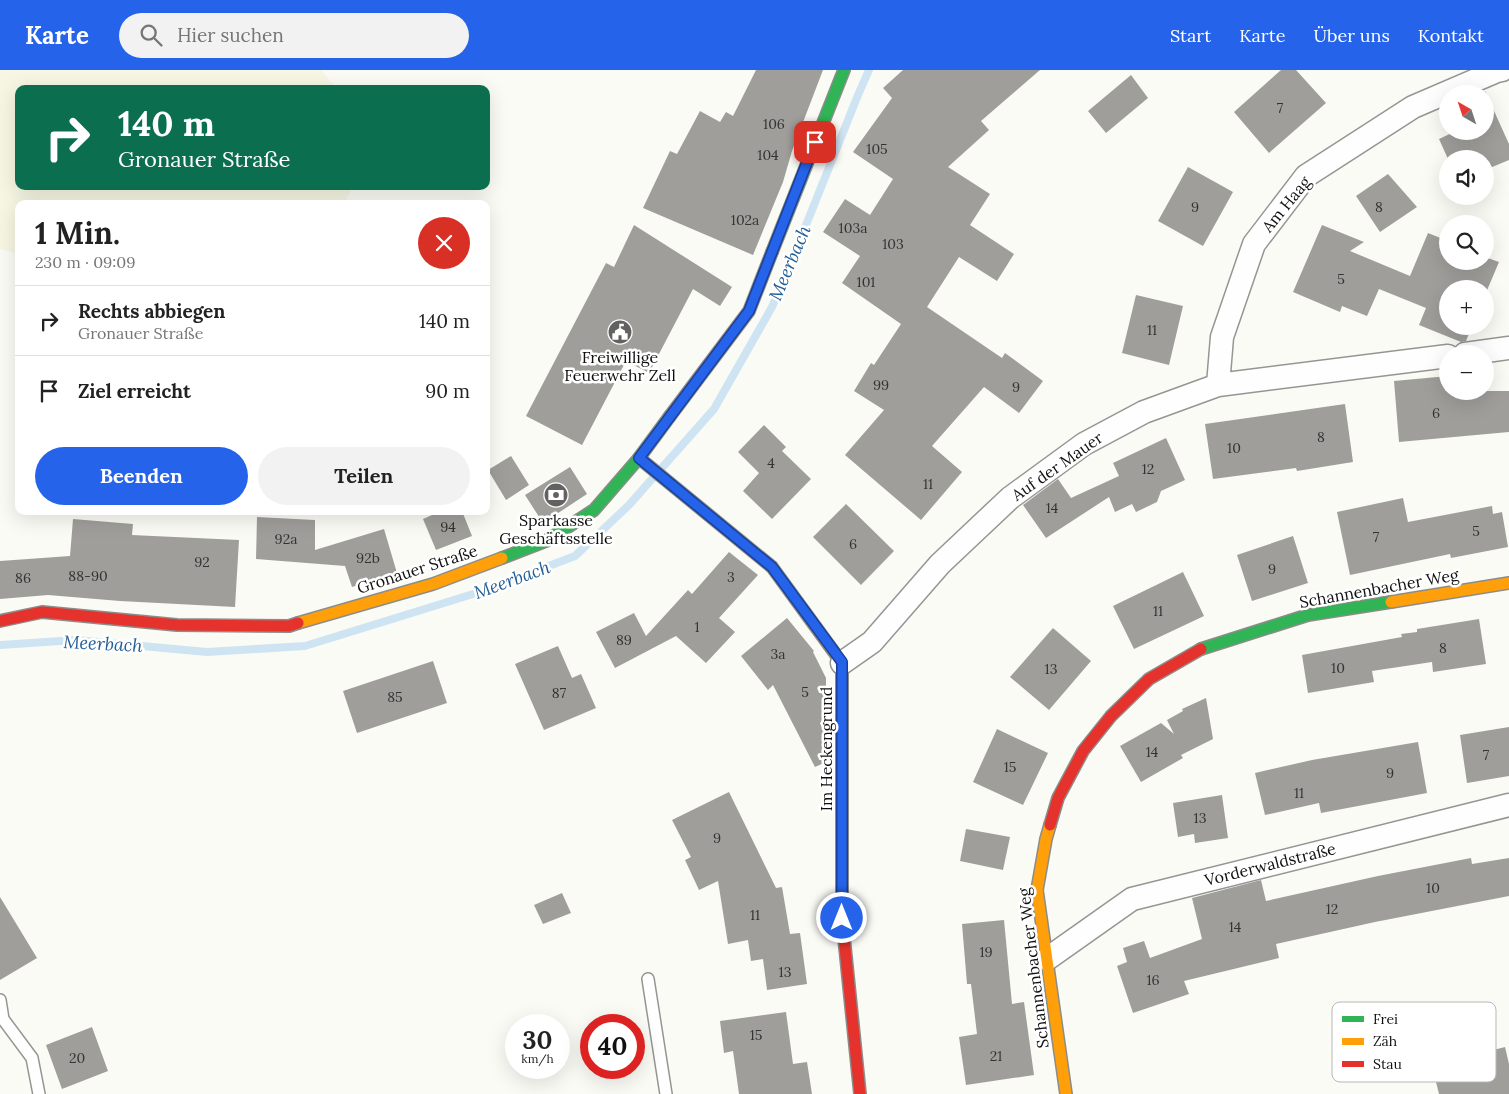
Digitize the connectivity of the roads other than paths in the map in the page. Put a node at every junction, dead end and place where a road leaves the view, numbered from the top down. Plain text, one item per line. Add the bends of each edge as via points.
1 (844, 70) edge
2 (1502, 70) edge
3 (1509, 348) edge
4 (1494, 350) edge
5 (1439, 357) edge
6 (1218, 385) junction
7 (639, 458) junction
8 (1509, 583) edge
9 (0, 621) edge
10 (842, 662) junction
11 (1509, 805) edge
12 (1047, 959) junction
13 (648, 979) dead end
14 (0, 1000) edge
15 (40, 1094) edge
16 (666, 1094) edge
17 (860, 1094) edge
18 (1066, 1094) edge

1 - 7 street, Gronauer Straße via 749,311
2 - 6 street, Am Haag via 1413,107 1306,176 1254,244 1222,337
3 - 4 street
5 - 6 street, Auf der Mauer
6 - 10 street, Auf der Mauer via 1144,412 1084,444 1010,498 940,564 872,642
7 - 9 street, Gronauer Straße via 594,510 546,541 433,584 289,626 177,625 42,612
7 - 10 street via 772,567
8 - 12 street, Schannenbacher Weg via 1308,614 1205,647 1150,679 1111,716 1083,750 1058,798 1046,839 1037,890
10 - 17 street, Im Heckengrund via 842,918
11 - 12 street, Vorderwaldstraße via 1132,899
12 - 18 street, Schannenbacher Weg
13 - 16 lane
14 - 15 lane via 3,1019 32,1058

